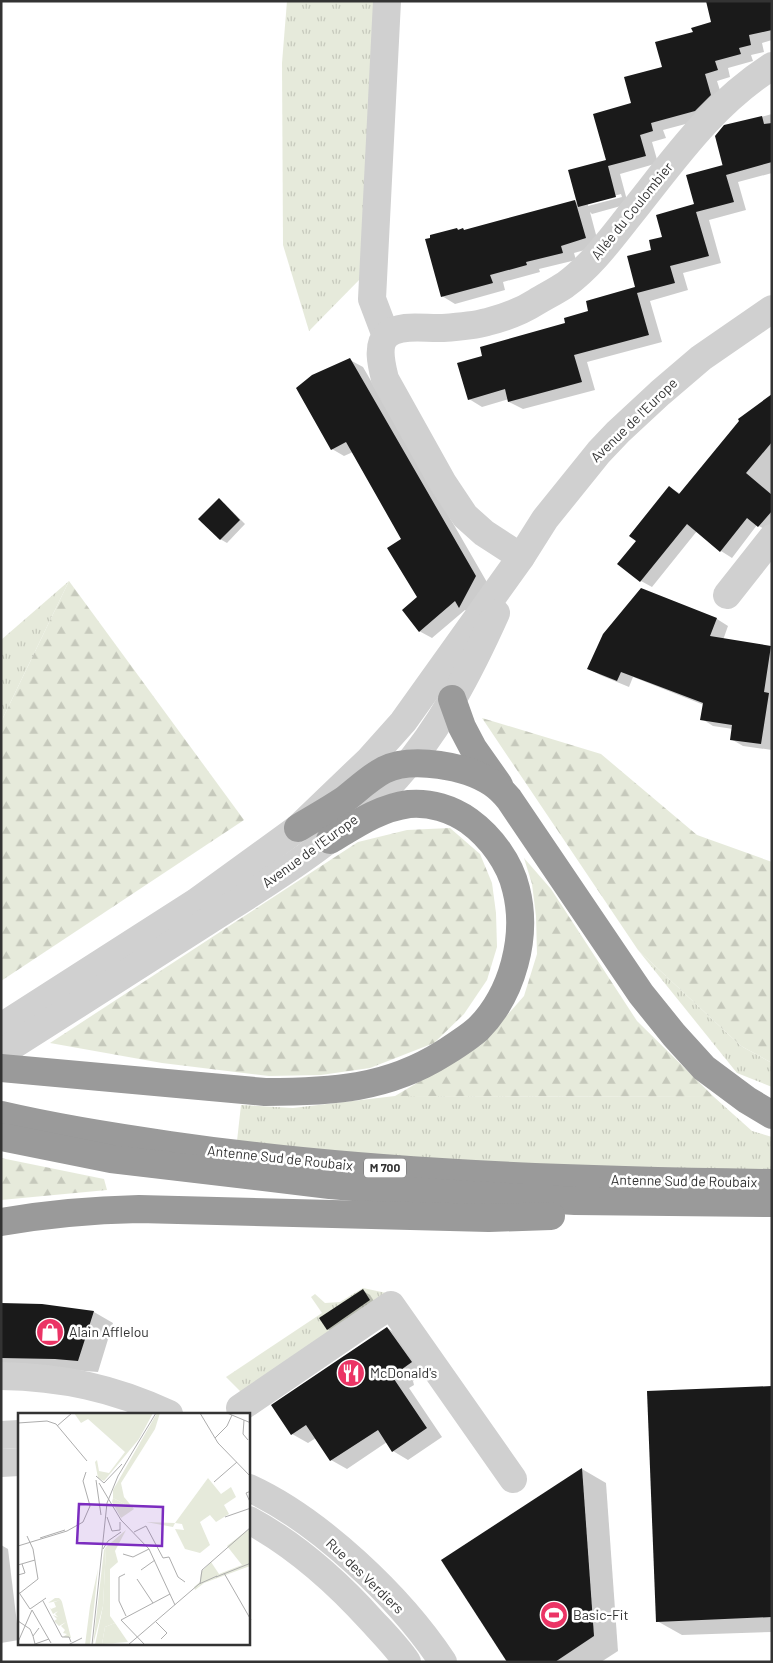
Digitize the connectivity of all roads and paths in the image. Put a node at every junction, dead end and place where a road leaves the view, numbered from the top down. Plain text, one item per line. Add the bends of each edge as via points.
1 (387, 1) edge
2 (772, 66) edge
3 (772, 308) edge
4 (386, 336) junction
5 (772, 538) edge
6 (521, 557) junction
7 (726, 595) dead end
8 (452, 699) junction
9 (408, 764) junction
10 (509, 799) junction
11 (298, 828) junction
12 (330, 840) junction
13 (1, 1027) edge
14 (1, 1053) edge
15 (1, 1068) edge
16 (1, 1115) edge
17 (772, 1115) edge
18 (1, 1137) edge
19 (772, 1183) edge
20 (772, 1204) edge
21 (1, 1222) edge
22 (1, 1376) edge
23 (240, 1408) dead end
24 (167, 1413) edge
25 (18, 1434) edge
26 (1, 1435) edge
27 (18, 1462) edge
28 (1, 1463) edge
29 (512, 1480) dead end
30 (250, 1488) edge
31 (250, 1521) edge
32 (407, 1662) edge
33 (443, 1662) edge

1 - 4 street via 372,299
2 - 4 street, Allée du Coulombier via 735,92 690,137 598,255 566,284 527,307 486,322 396,330
3 - 6 street, Avenue de l'Europe via 702,358 618,432 545,519
4 - 6 street via 381,348 385,379 443,483 465,516
5 - 7 street
6 - 8 street, Avenue de l'Europe
6 - 11 street, Avenue de l'Europe via 403,722 369,760
8 - 9 street, Avenue de l'Europe via 424,745
8 - 10 highway via 473,748
9 - 10 highway via 461,769 476,774 493,783
9 - 11 highway via 386,769
9 - 12 street, Avenue de l'Europe via 380,796
10 - 17 highway via 641,994 674,1035 704,1068
11 - 13 street, Avenue de l'Europe via 196,902
12 - 14 street, Avenue de l'Europe
12 - 15 highway via 372,815 391,808 428,804 462,816 478,828 507,866 516,887 520,910 514,965 494,1010 455,1046 398,1076 330,1091 265,1092
16 - 19 highway, Antenne Sud de Roubaix / M 700 via 100,1135 339,1164 504,1176
18 - 20 highway, Antenne Sud de Roubaix / M 700 via 121,1160 330,1185 575,1201
20 - 21 highway via 489,1218 138,1209 50,1214
22 - 24 street via 65,1380 126,1396
23 - 29 street via 391,1305
25 - 26 street
27 - 28 street
30 - 33 street, Rue des Verdiers via 328,1538 394,1601
31 - 32 street, Rue des Verdiers via 315,1564 355,1602

